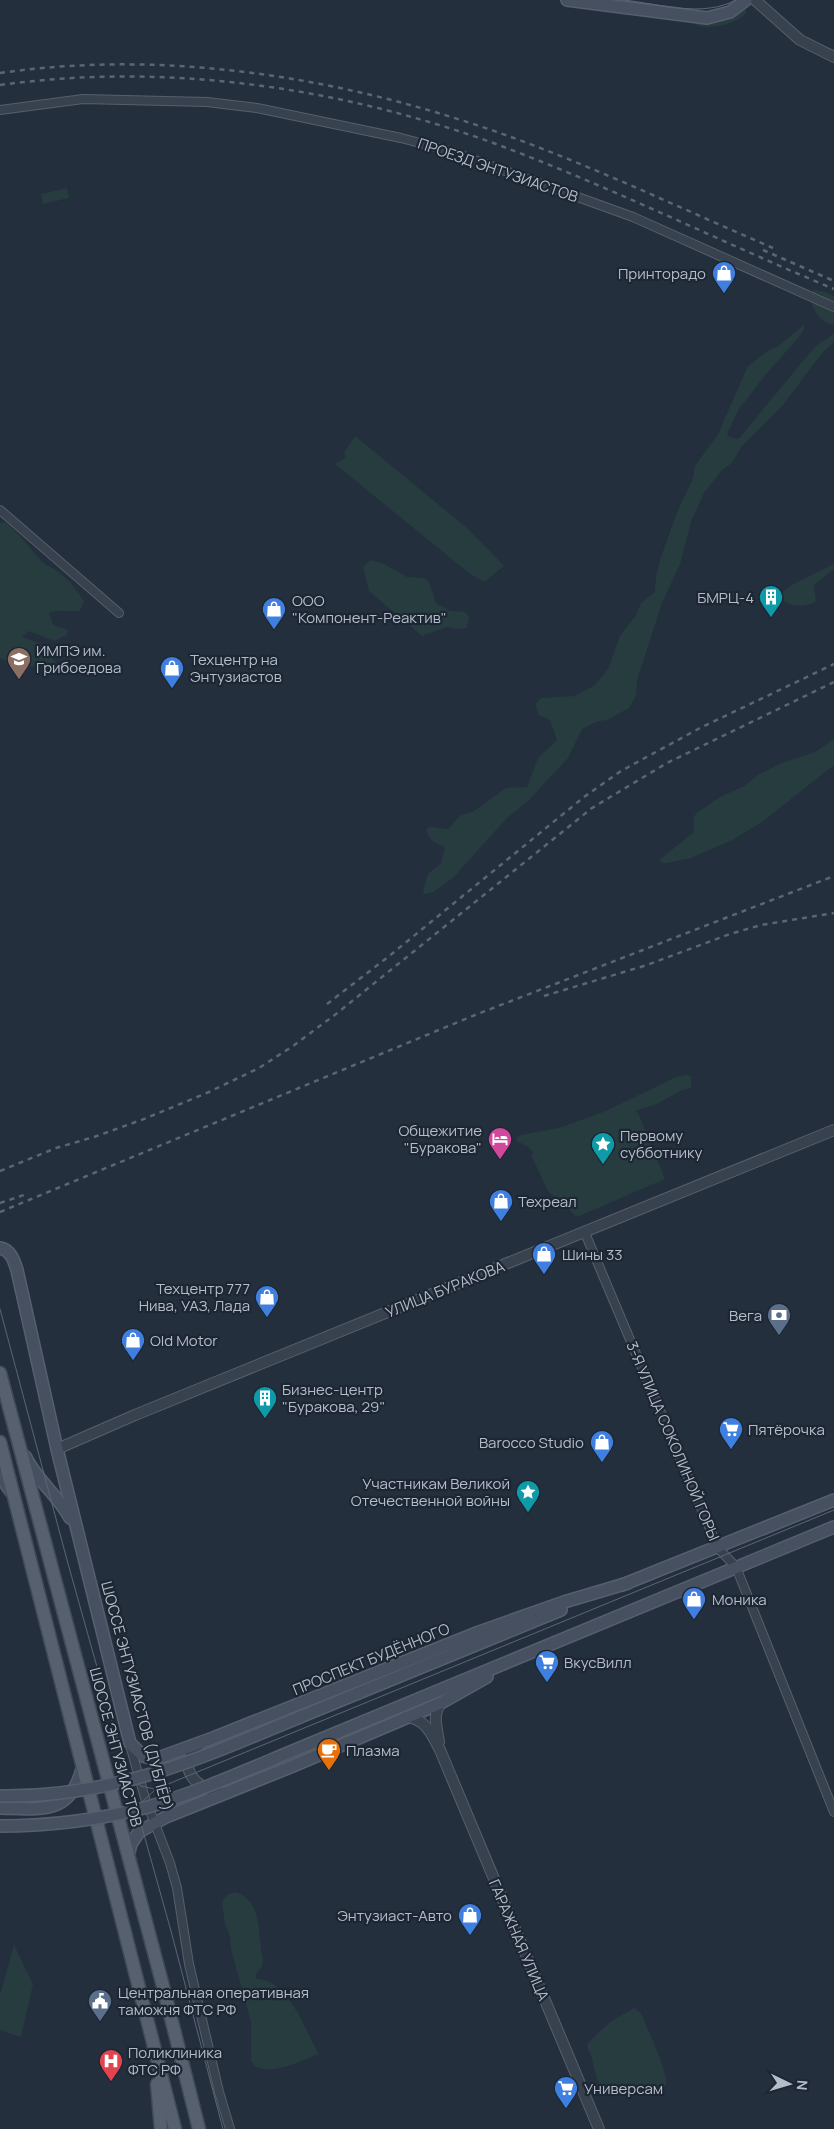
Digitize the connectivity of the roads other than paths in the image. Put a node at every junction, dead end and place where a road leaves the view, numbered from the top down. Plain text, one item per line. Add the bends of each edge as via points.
1 (567, 0) edge
2 (757, 2) edge
3 (743, 3) edge
4 (834, 57) edge
5 (0, 110) edge
6 (834, 307) edge
7 (0, 510) edge
8 (119, 613) dead end
9 (834, 1130) edge
10 (585, 1233) junction
11 (0, 1248) edge
12 (0, 1373) edge
13 (18, 1440) junction
14 (0, 1442) edge
15 (57, 1449) junction
16 (0, 1476) edge
17 (13, 1495) junction
18 (834, 1500) edge
19 (834, 1527) edge
20 (78, 1533) junction
21 (718, 1548) junction
22 (736, 1567) junction
23 (628, 1583) junction
24 (459, 1688) junction
25 (441, 1703) junction
26 (407, 1717) junction
27 (203, 1742) junction
28 (130, 1743) junction
29 (440, 1750) junction
30 (83, 1766) junction
31 (223, 1794) junction
32 (0, 1796) edge
33 (0, 1808) edge
34 (834, 1812) edge
35 (154, 1823) junction
36 (0, 1826) edge
37 (128, 1856) junction
38 (154, 2047) junction
39 (161, 2129) edge
40 (175, 2129) edge
41 (199, 2129) edge
42 (230, 2129) edge
43 (599, 2129) edge

1 - 3 main road via 707,18 722,16
2 - 3 street
2 - 4 street via 800,40
5 - 6 street, ПРОЕЗД ЭНТУЗИАСТОВ via 84,99 199,102 238,106 401,138 450,151 633,217
7 - 8 street
9 - 10 street, УЛИЦА БУРАКОВА
10 - 15 street, УЛИЦА БУРАКОВА
10 - 21 street, 3-Я УЛИЦА СОКОЛИНОЙ ГОРЫ
11 - 15 main road, ШОССЕ ЭНТУЗИАСТОВ (ДУБЛЁР) via 12,1257 17,1270
12 - 13 main road, ШОССЕ ЭНТУЗИАСТОВ
13 - 20 main road via 30,1466 63,1506
13 - 37 main road, ШОССЕ ЭНТУЗИАСТОВ
14 - 17 main road
15 - 20 main road, ШОССЕ ЭНТУЗИАСТОВ (ДУБЛЁР)
16 - 17 main road
17 - 30 main road
18 - 21 main road, ПРОСПЕКТ БУДЁННОГО
19 - 22 main road
20 - 28 main road, ШОССЕ ЭНТУЗИАСТОВ (ДУБЛЁР)
21 - 22 street, 3-Я УЛИЦА СОКОЛИНОЙ ГОРЫ
21 - 23 main road, ПРОСПЕКТ БУДЁННОГО
22 - 24 main road via 520,1657
22 - 34 street, 3-Я УЛИЦА СОКОЛИНОЙ ГОРЫ
23 - 27 main road, ПРОСПЕКТ БУДЁННОГО via 479,1632
23 - 32 main road, ПРОСПЕКТ БУДЁННОГО, bridge via 200,1758 96,1788 43,1795
24 - 25 main road
24 - 36 main road, bridge via 147,1807 61,1824
25 - 26 main road
25 - 29 street, ГАРАЖНАЯ УЛИЦА via 435,1721
26 - 29 street, ГАРАЖНАЯ УЛИЦА via 426,1725
26 - 31 main road
27 - 28 main road, ПРОСПЕКТ БУДЁННОГО via 150,1758 143,1756
27 - 31 street via 190,1756 191,1775 202,1787
28 - 35 street, ШОССЕ ЭНТУЗИАСТОВ (ДУБЛЁР)
29 - 43 street, ГАРАЖНАЯ УЛИЦА
30 - 33 main road via 80,1781 68,1799 59,1805
30 - 38 main road
31 - 35 main road
35 - 37 main road via 139,1832
35 - 42 street, ШОССЕ ЭНТУЗИАСТОВ (ДУБЛЁР) via 177,1888 189,1964
37 - 41 main road, ШОССЕ ЭНТУЗИАСТОВ
38 - 39 main road
38 - 40 main road

